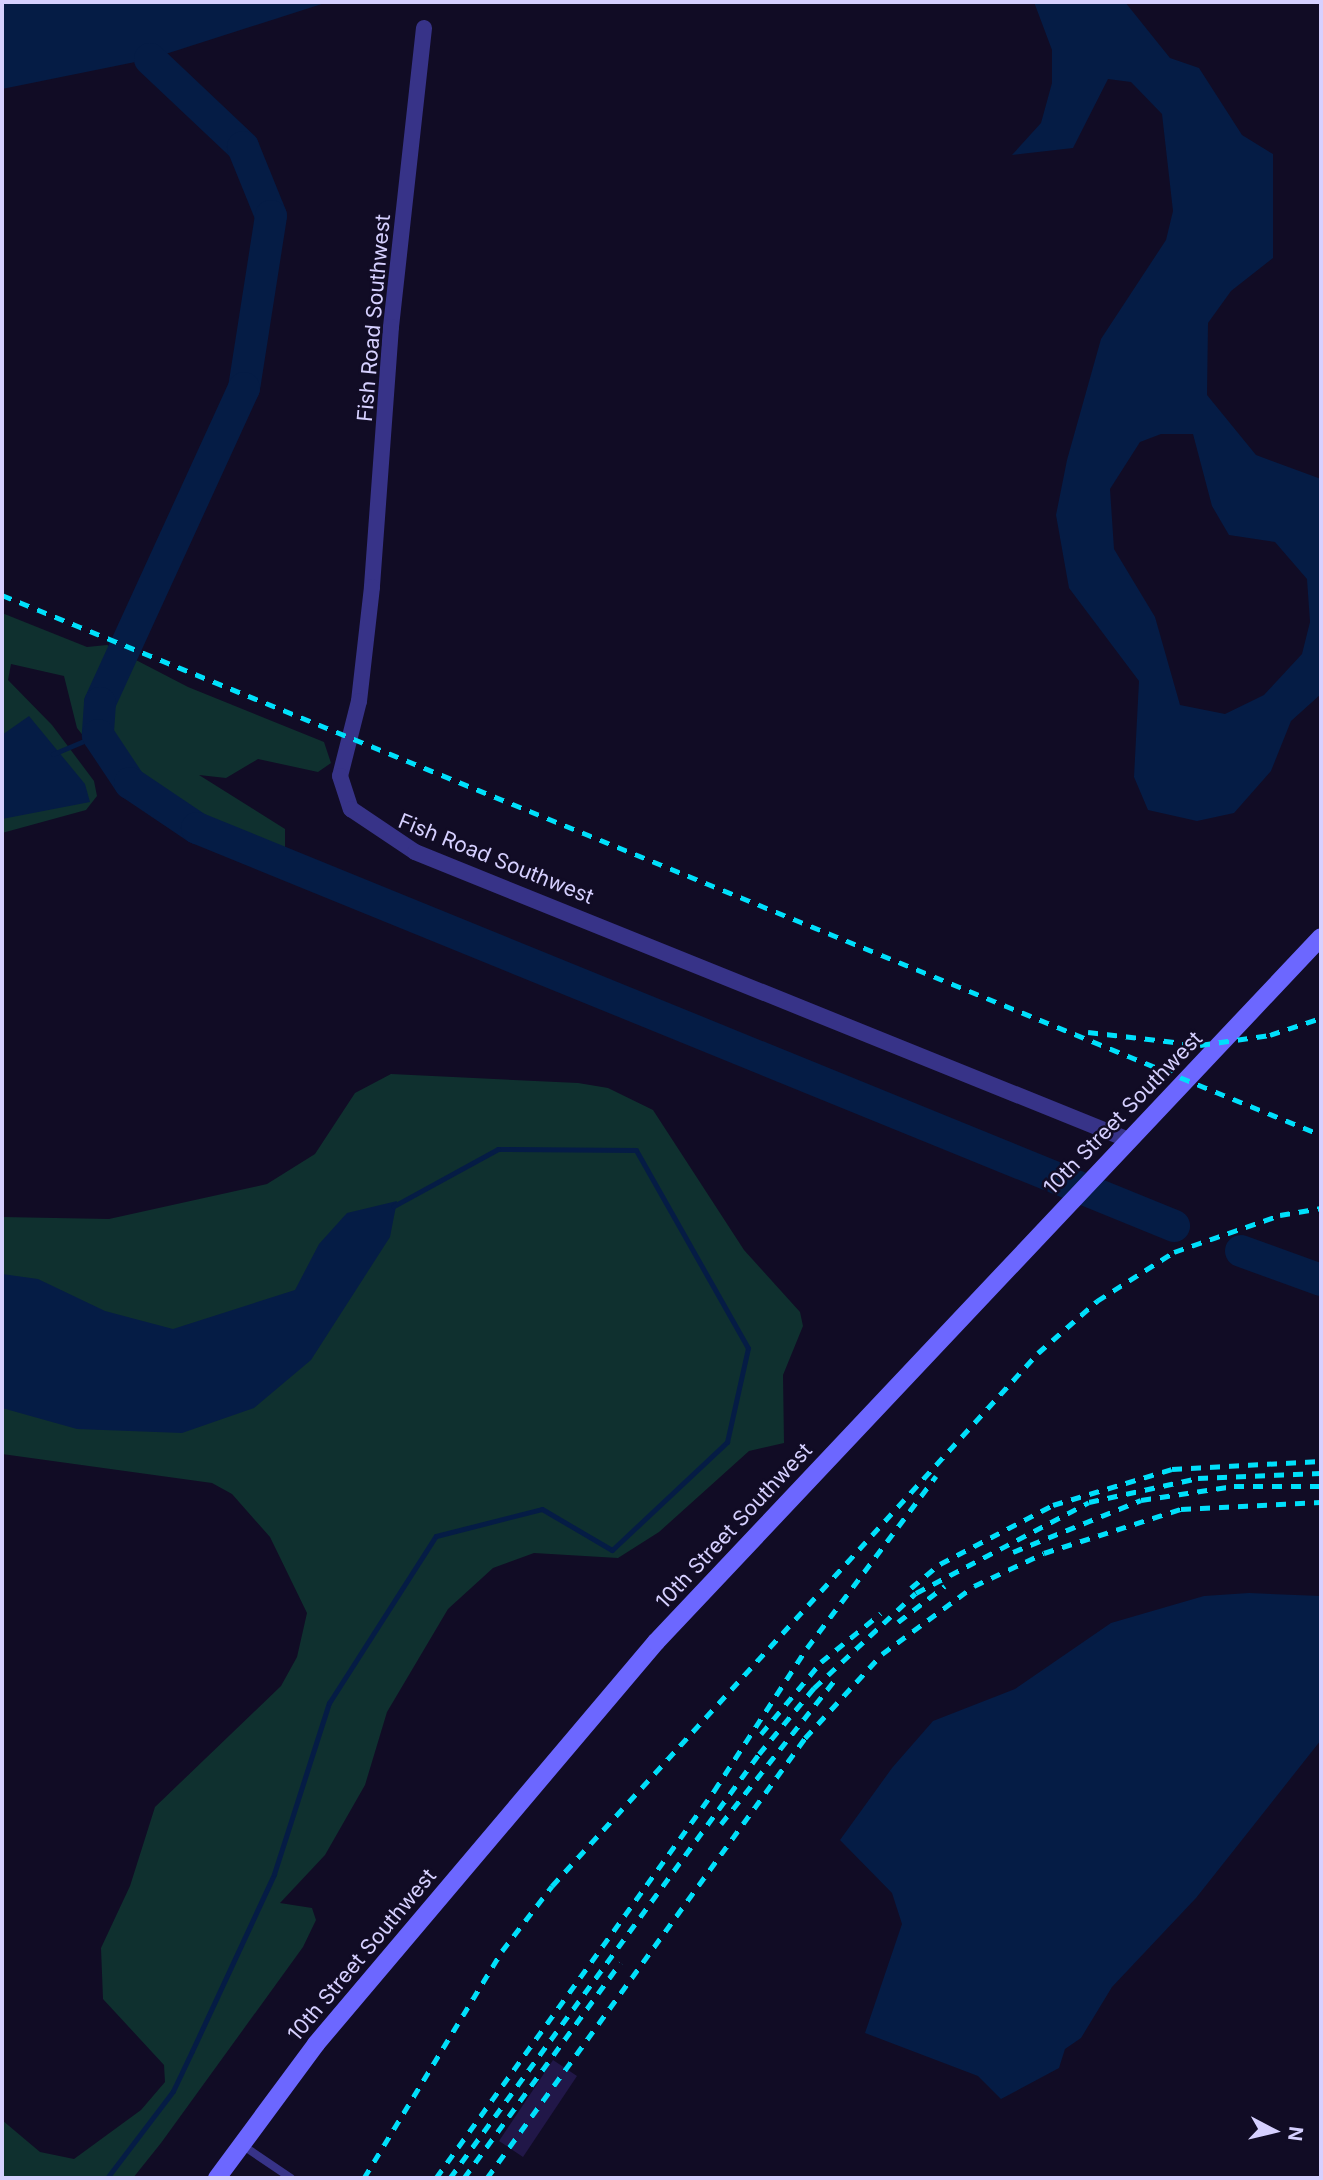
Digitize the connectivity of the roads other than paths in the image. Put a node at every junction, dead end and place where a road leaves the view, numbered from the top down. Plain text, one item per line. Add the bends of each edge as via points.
1 (424, 28) dead end
2 (1321, 937) edge
3 (1129, 1140) junction
4 (242, 2145) junction
5 (217, 2178) edge
6 (291, 2178) edge

1 - 3 street, Fish Road Southwest via 391,327 369,612 359,701 340,776 351,809 415,852
2 - 3 main road, 10th Street Southwest
3 - 4 main road, 10th Street Southwest via 656,1642 316,2044
4 - 5 main road, 10th Street Southwest
4 - 6 lane

